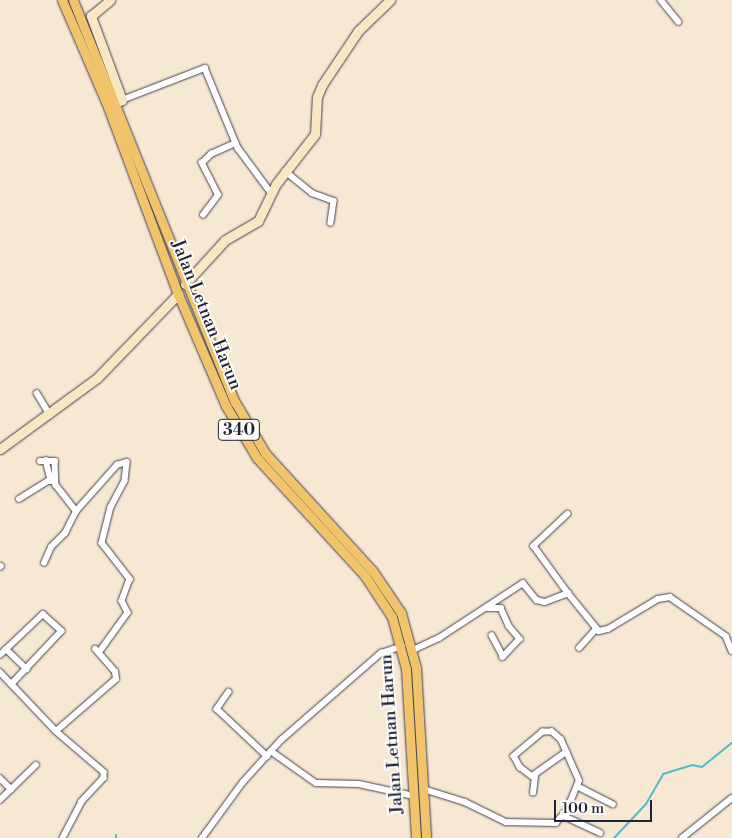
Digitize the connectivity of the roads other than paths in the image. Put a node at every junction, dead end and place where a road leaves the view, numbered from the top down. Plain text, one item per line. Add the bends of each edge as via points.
1 (62, 0) edge
2 (72, 0) edge
3 (110, 0) edge
4 (390, 0) edge
5 (660, 0) edge
6 (679, 22) dead end
7 (115, 103) junction
8 (236, 144) junction
9 (286, 171) junction
10 (272, 194) junction
11 (203, 215) dead end
12 (331, 223) dead end
13 (185, 284) junction
14 (178, 294) junction
15 (38, 393) dead end
16 (50, 415) junction
17 (239, 420) junction
18 (0, 449) edge
19 (43, 460) dead end
20 (53, 480) junction
21 (19, 499) dead end
22 (76, 512) junction
23 (568, 514) dead end
24 (44, 563) dead end
25 (568, 592) junction
26 (488, 608) junction
27 (596, 629) junction
28 (492, 636) dead end
29 (402, 646) junction
30 (579, 648) dead end
31 (6, 649) junction
32 (413, 650) junction
33 (732, 651) edge
34 (0, 655) edge
35 (28, 669) junction
36 (0, 672) edge
37 (12, 684) junction
38 (229, 692) dead end
39 (412, 694) junction
40 (56, 731) junction
41 (566, 752) junction
42 (269, 754) junction
43 (36, 765) dead end
44 (535, 776) junction
45 (0, 778) edge
46 (579, 788) junction
47 (11, 789) junction
48 (422, 789) junction
49 (533, 793) dead end
50 (414, 796) junction
51 (732, 798) edge
52 (0, 800) edge
53 (613, 804) dead end
54 (564, 816) junction
55 (600, 833) dead end
56 (63, 838) edge
57 (202, 838) edge
58 (416, 838) edge
59 (426, 838) edge
60 (682, 838) edge

1 - 7 main road, Jalan Letnan Harun / 340
2 - 7 main road, Jalan Letnan Harun / 340
3 - 7 street via 91,16
4 - 9 street via 358,31 322,85 317,97 315,134
5 - 6 street
7 - 8 street via 205,68
7 - 13 main road, Jalan Letnan Harun / 340
7 - 14 main road, Jalan Letnan Harun / 340
8 - 10 street
8 - 11 street via 211,154 202,163 218,195
9 - 10 street
9 - 12 street via 312,193 334,202
10 - 13 street via 258,221 225,240
13 - 17 main road, Jalan Letnan Harun / 340
14 - 16 street via 97,378
14 - 17 main road, Jalan Letnan Harun / 340
15 - 16 street
16 - 18 street
17 - 29 main road, Jalan Letnan Harun / 340 via 275,480 381,596
17 - 32 main road, Jalan Letnan Harun / 340 via 282,474 389,591 401,613
19 - 20 street
20 - 21 street
20 - 22 street
22 - 24 street via 65,533 51,547
22 - 40 street via 116,465 127,462 125,481 110,507 102,543 130,579 122,601 128,613 97,651 116,679
23 - 25 street via 534,546
25 - 26 street via 545,602 538,600 523,583
25 - 27 street
26 - 28 street via 501,608 509,626 520,639 501,657
26 - 32 street
27 - 30 street
27 - 33 street via 608,629 651,602 670,598 726,636
29 - 39 main road, Jalan Letnan Harun / 340
29 - 42 street via 381,653 330,694
31 - 34 street
31 - 35 street
31 - 35 street via 41,615 46,615 62,634
32 - 39 main road, Jalan Letnan Harun / 340
35 - 37 street
36 - 37 street
37 - 40 street
38 - 42 street via 216,709
39 - 48 main road, Jalan Letnan Harun / 340
39 - 50 main road, Jalan Letnan Harun / 340
40 - 56 street via 100,766 105,775 82,802
41 - 44 street
41 - 44 street via 559,737 552,732 534,737 514,756 528,775
41 - 46 street via 580,781
42 - 50 street via 316,783 358,784
42 - 57 street via 243,782
43 - 47 street
44 - 49 street
45 - 47 street
46 - 53 street
46 - 54 street
47 - 52 street
48 - 54 street via 465,802 506,822 552,824
48 - 59 main road, Jalan Letnan Harun / 340
50 - 58 main road, Jalan Letnan Harun / 340
51 - 60 street
54 - 55 street

